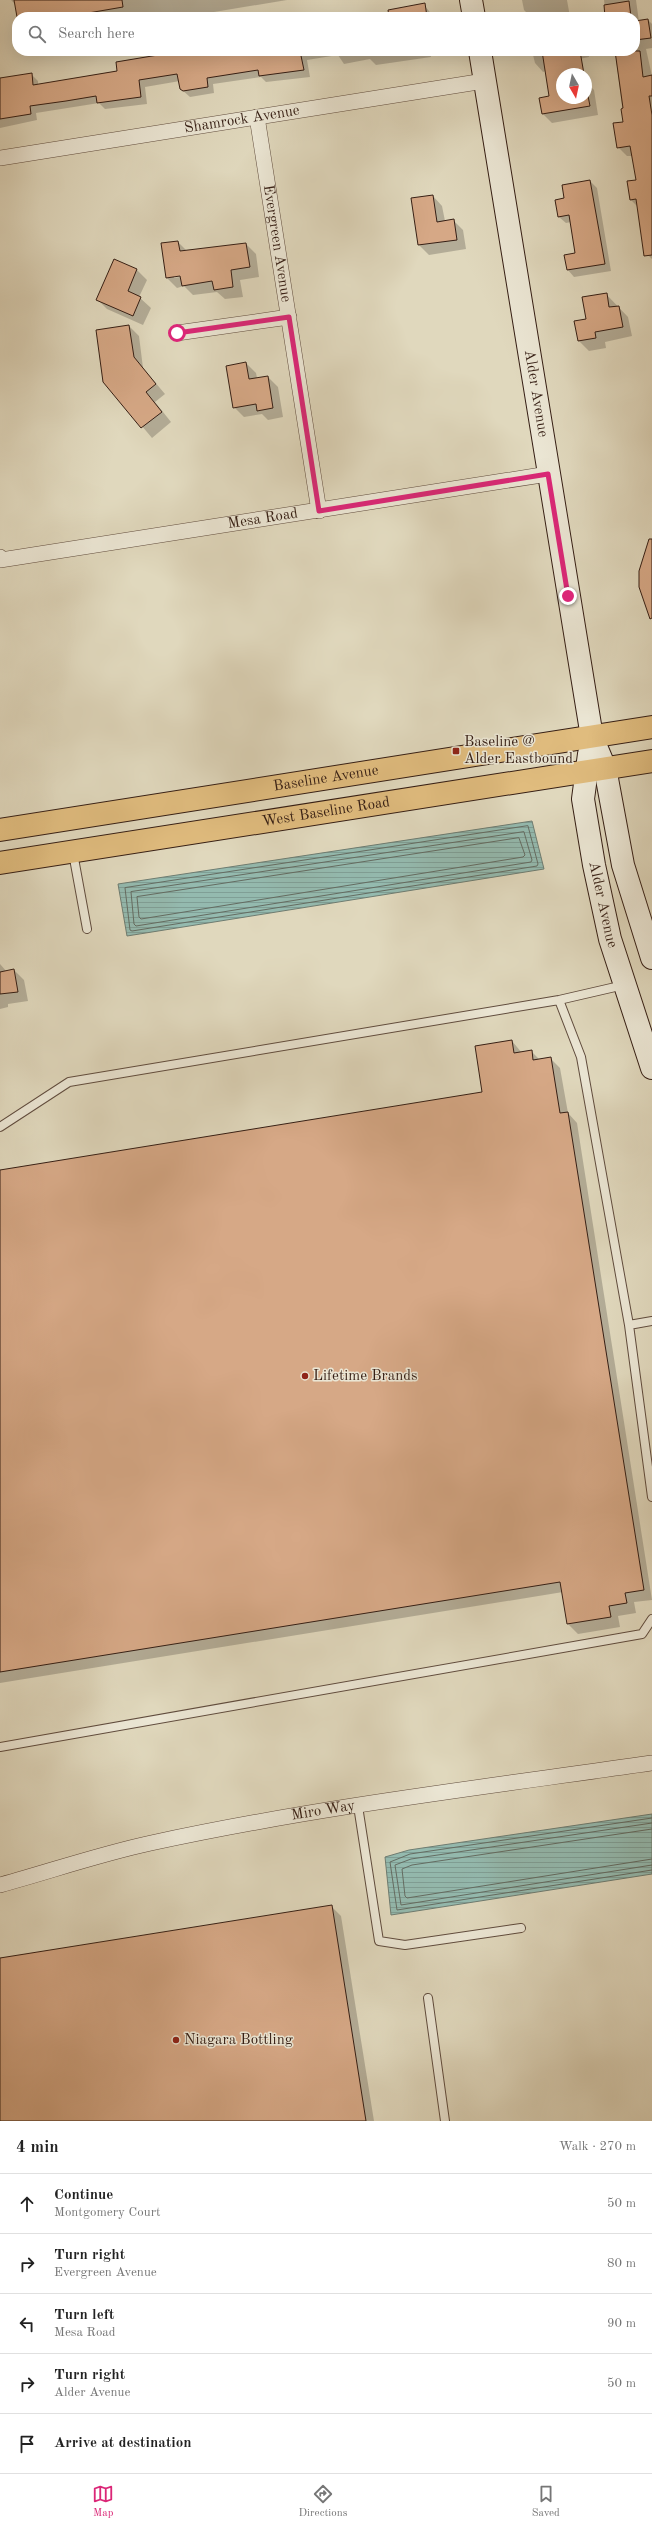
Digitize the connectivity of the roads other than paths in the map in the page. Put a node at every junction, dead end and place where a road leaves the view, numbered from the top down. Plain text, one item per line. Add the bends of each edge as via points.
1 (471, 0) edge
2 (473, 12) edge
3 (481, 56) edge
4 (484, 81) junction
5 (257, 118) junction
6 (0, 158) edge
7 (289, 317) junction
8 (177, 333) dead end
9 (548, 474) junction
10 (319, 511) junction
11 (0, 557) edge
12 (0, 560) edge
13 (652, 727) edge
14 (592, 737) junction
15 (652, 761) edge
16 (596, 769) junction
17 (0, 830) edge
18 (73, 851) junction
19 (0, 863) edge
20 (88, 929) dead end
21 (652, 958) edge
22 (625, 985) junction
23 (559, 1000) junction
24 (652, 1068) edge
25 (0, 1126) edge
26 (652, 1321) edge
27 (629, 1324) junction
28 (652, 1497) edge
29 (652, 1619) edge
30 (0, 1747) edge
31 (652, 1763) edge
32 (358, 1806) junction
33 (0, 1885) edge
34 (521, 1928) dead end
35 (428, 1998) dead end
36 (445, 2121) edge

1 - 2 main road
3 - 4 main road, Alder Avenue
4 - 5 street, Shamrock Avenue
4 - 9 main road, Alder Avenue
5 - 6 street, Shamrock Avenue
5 - 7 street, Evergreen Avenue
7 - 8 street
7 - 10 street, Evergreen Avenue
9 - 10 street, Mesa Road
9 - 14 main road, Alder Avenue
10 - 12 street, Mesa Road
11 - 12 street
13 - 14 main road, Baseline Avenue
14 - 16 main road, Alder Avenue
14 - 17 main road, Baseline Avenue
15 - 16 main road, West Baseline Road
16 - 18 main road, West Baseline Road
16 - 21 main road, Alder Avenue
16 - 22 main road, Alder Avenue via 583,799 610,939
18 - 19 main road, West Baseline Road
18 - 20 lane
22 - 23 lane
22 - 24 main road, Alder Avenue
23 - 25 lane via 69,1082
23 - 27 lane via 581,1057
26 - 27 lane
27 - 28 lane
29 - 30 lane via 642,1634
31 - 32 street, Miro Way
32 - 33 street, Miro Way via 110,1852
32 - 34 lane via 379,1941 404,1945
35 - 36 lane

